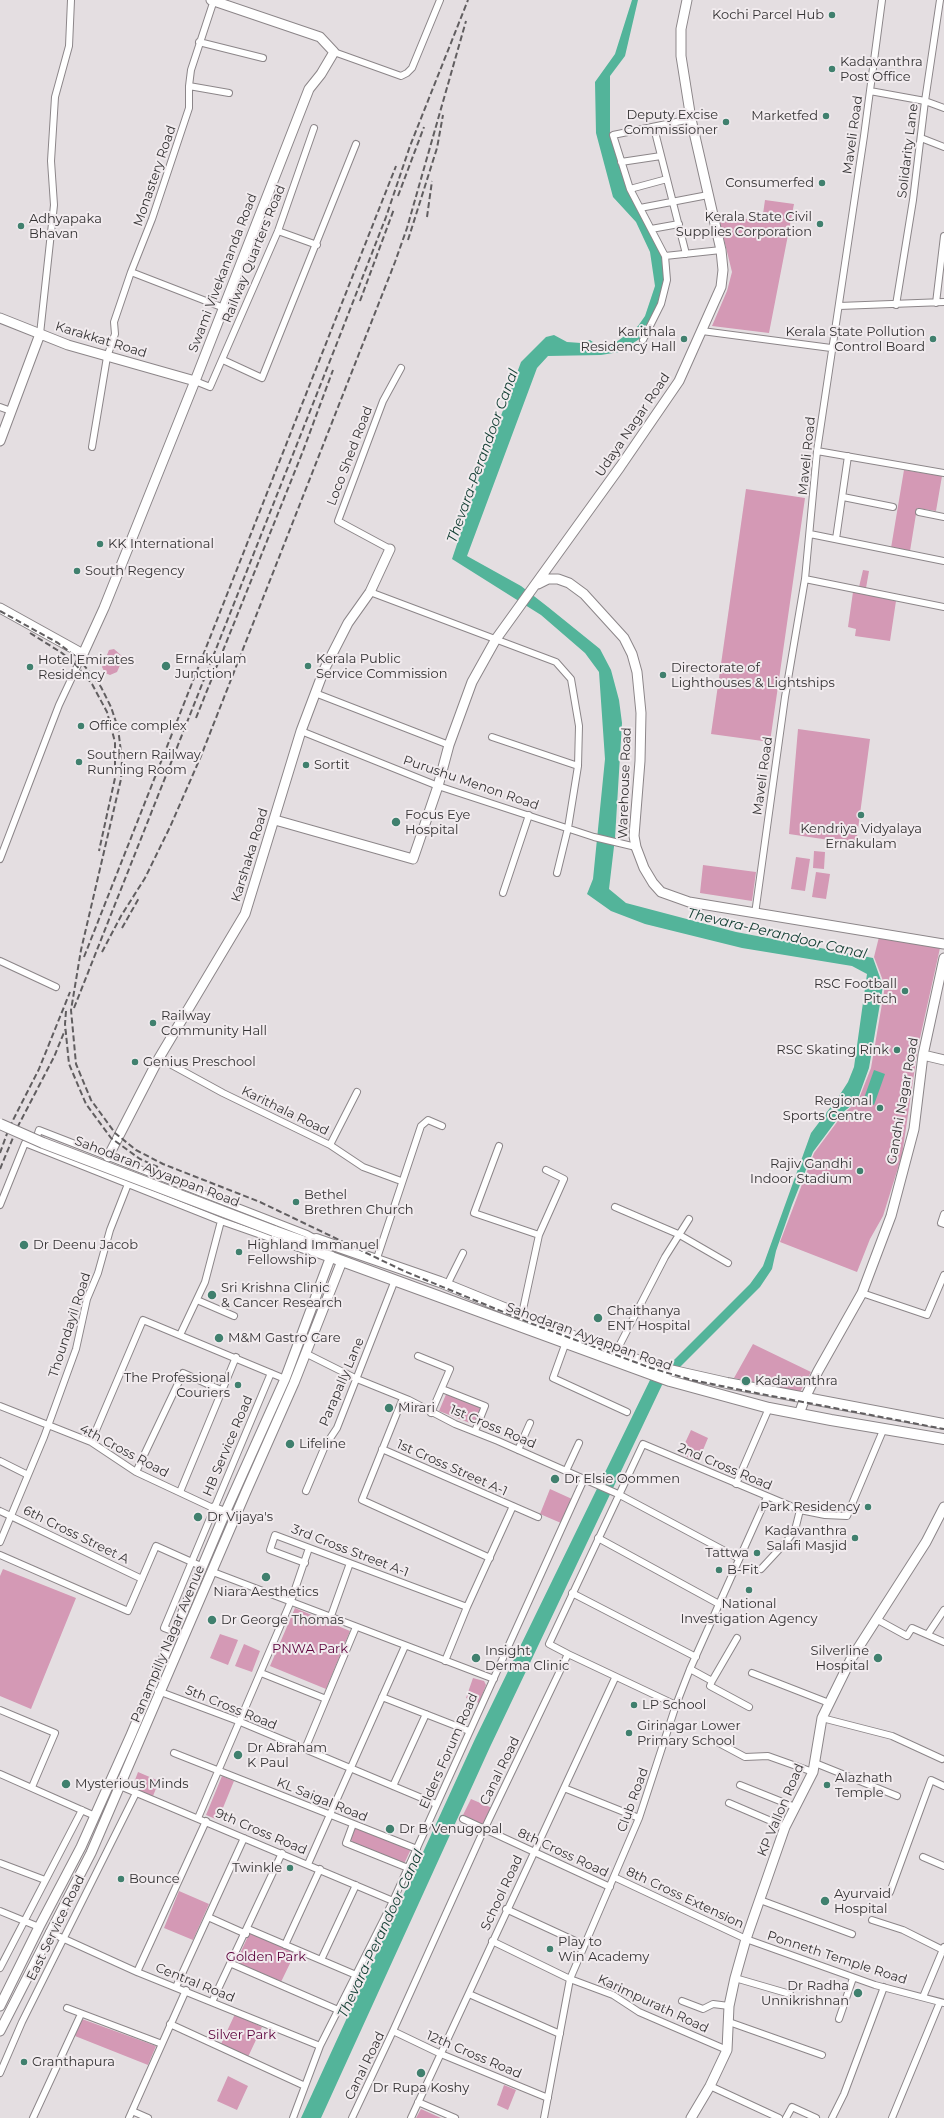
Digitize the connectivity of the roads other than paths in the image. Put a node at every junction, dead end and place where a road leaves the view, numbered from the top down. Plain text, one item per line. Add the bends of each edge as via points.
1 (70, 0) edge
2 (213, 0) edge
3 (440, 0) edge
4 (687, 0) edge
5 (882, 0) edge
6 (940, 0) edge
7 (199, 42) junction
8 (334, 52) junction
9 (263, 58) dead end
10 (189, 86) junction
11 (870, 91) junction
12 (229, 93) dead end
13 (925, 101) junction
14 (944, 108) edge
15 (692, 119) junction
16 (314, 128) dead end
17 (654, 128) junction
18 (922, 138) junction
19 (356, 144) dead end
20 (944, 147) edge
21 (661, 156) junction
22 (621, 162) junction
23 (667, 179) junction
24 (630, 189) junction
25 (708, 195) junction
26 (673, 202) junction
27 (640, 208) junction
28 (679, 224) junction
29 (651, 229) junction
30 (278, 231) junction
31 (944, 236) edge
32 (316, 245) junction
33 (721, 250) junction
34 (686, 254) junction
35 (665, 256) junction
36 (131, 272) junction
37 (944, 302) edge
38 (936, 303) junction
39 (896, 305) junction
40 (839, 306) junction
41 (224, 308) junction
42 (0, 318) edge
43 (702, 331) junction
44 (40, 334) junction
45 (643, 340) dead end
46 (831, 348) junction
47 (107, 357) junction
48 (223, 360) junction
49 (401, 368) dead end
50 (196, 381) junction
51 (0, 407) edge
52 (11, 411) junction
53 (0, 441) edge
54 (92, 447) dead end
55 (817, 451) junction
56 (848, 456) junction
57 (944, 473) edge
58 (843, 497) junction
59 (893, 507) dead end
60 (919, 512) dead end
61 (944, 517) edge
62 (810, 534) junction
63 (836, 539) junction
64 (390, 549) joint
65 (944, 560) edge
66 (804, 579) junction
67 (535, 587) junction
68 (370, 592) junction
69 (944, 606) edge
70 (0, 608) edge
71 (496, 639) junction
72 (83, 654) junction
73 (314, 693) junction
74 (301, 731) junction
75 (492, 737) dead end
76 (449, 745) junction
77 (578, 766) junction
78 (438, 786) junction
79 (529, 815) junction
80 (275, 820) junction
81 (568, 828) junction
82 (636, 847) junction
83 (0, 859) edge
84 (557, 874) dead end
85 (503, 893) dead end
86 (755, 914) junction
87 (944, 944) edge
88 (944, 958) edge
89 (0, 961) edge
90 (56, 988) dead end
91 (923, 1055) junction
92 (159, 1058) junction
93 (944, 1060) edge
94 (357, 1092) dead end
95 (0, 1124) edge
96 (442, 1126) dead end
97 (330, 1145) junction
98 (34, 1146) junction
99 (499, 1146) dead end
100 (108, 1157) junction
101 (546, 1170) dead end
102 (401, 1181) junction
103 (128, 1184) junction
104 (0, 1205) edge
105 (615, 1207) dead end
106 (944, 1214) edge
107 (689, 1219) dead end
108 (221, 1221) junction
109 (944, 1224) edge
110 (678, 1234) junction
111 (539, 1235) junction
112 (316, 1239) junction
113 (309, 1246) junction
114 (349, 1251) junction
115 (463, 1253) dead end
116 (331, 1256) junction
117 (342, 1261) junction
118 (376, 1261) junction
119 (728, 1263) dead end
120 (944, 1276) edge
121 (394, 1280) junction
122 (444, 1284) junction
123 (862, 1293) junction
124 (436, 1296) junction
125 (197, 1300) junction
126 (522, 1314) junction
127 (234, 1316) dead end
128 (180, 1335) junction
129 (566, 1342) junction
130 (297, 1349) junction
131 (616, 1352) junction
132 (307, 1354) junction
133 (418, 1356) dead end
134 (236, 1357) junction
135 (272, 1373) junction
136 (673, 1376) junction
137 (285, 1379) junction
138 (357, 1379) junction
139 (294, 1383) junction
140 (442, 1389) junction
141 (223, 1391) junction
142 (403, 1398) junction
143 (804, 1398) junction
144 (0, 1406) edge
145 (769, 1408) junction
146 (627, 1412) dead end
147 (431, 1413) junction
148 (799, 1414) junction
149 (530, 1423) dead end
150 (944, 1424) edge
151 (48, 1425) junction
152 (884, 1428) junction
153 (475, 1431) junction
154 (944, 1439) edge
155 (91, 1442) junction
156 (579, 1443) dead end
157 (382, 1449) junction
158 (518, 1450) junction
159 (0, 1461) edge
160 (566, 1470) junction
161 (136, 1472) junction
162 (28, 1475) junction
163 (584, 1479) junction
164 (736, 1484) junction
165 (306, 1491) dead end
166 (180, 1492) junction
167 (618, 1494) junction
168 (767, 1497) junction
169 (513, 1506) junction
170 (944, 1507) edge
171 (213, 1508) junction
172 (800, 1510) junction
173 (0, 1511) edge
174 (225, 1513) junction
175 (11, 1516) junction
176 (236, 1517) junction
177 (538, 1517) dead end
178 (598, 1538) junction
179 (0, 1542) edge
180 (309, 1548) junction
181 (0, 1555) edge
182 (490, 1558) junction
183 (738, 1558) junction
184 (191, 1562) junction
185 (305, 1563) junction
186 (350, 1563) junction
187 (203, 1567) junction
188 (761, 1569) dead end
189 (213, 1572) junction
190 (142, 1579) junction
191 (572, 1593) junction
192 (291, 1601) junction
193 (719, 1604) junction
194 (466, 1607) junction
195 (944, 1610) edge
196 (331, 1616) junction
197 (876, 1619) junction
198 (356, 1627) junction
199 (176, 1632) junction
200 (928, 1634) junction
201 (737, 1638) dead end
202 (944, 1642) edge
203 (404, 1646) junction
204 (568, 1654) junction
205 (696, 1657) junction
206 (445, 1661) junction
207 (690, 1669) junction
208 (261, 1673) junction
209 (752, 1673) dead end
210 (615, 1678) junction
211 (494, 1679) junction
212 (712, 1681) junction
213 (151, 1688) junction
214 (161, 1692) junction
215 (382, 1697) junction
216 (326, 1699) junction
217 (829, 1703) junction
218 (676, 1705) junction
219 (749, 1707) dead end
220 (0, 1710) edge
221 (426, 1714) junction
222 (822, 1718) junction
223 (238, 1721) junction
224 (469, 1731) junction
225 (717, 1742) dead end
226 (305, 1750) junction
227 (174, 1753) dead end
228 (942, 1759) dead end
229 (350, 1768) junction
230 (814, 1768) junction
231 (218, 1771) junction
232 (0, 1774) edge
233 (110, 1782) junction
234 (120, 1786) junction
235 (393, 1786) junction
236 (740, 1786) dead end
237 (944, 1786) edge
238 (32, 1787) junction
239 (564, 1788) junction
240 (136, 1793) junction
241 (897, 1796) dead end
242 (729, 1803) dead end
243 (436, 1804) junction
244 (795, 1807) junction
245 (82, 1810) junction
246 (330, 1814) junction
247 (95, 1816) junction
248 (198, 1818) junction
249 (639, 1818) junction
250 (463, 1819) dead end
251 (105, 1820) junction
252 (206, 1821) junction
253 (353, 1824) junction
254 (786, 1827) junction
255 (484, 1829) junction
256 (244, 1838) junction
257 (417, 1849) junction
258 (534, 1851) junction
259 (282, 1853) junction
260 (923, 1857) dead end
261 (0, 1863) edge
262 (308, 1864) junction
263 (944, 1866) edge
264 (408, 1868) junction
265 (320, 1869) junction
266 (614, 1877) junction
267 (45, 1880) junction
268 (356, 1885) junction
269 (610, 1887) junction
270 (890, 1892) dead end
271 (760, 1900) junction
272 (393, 1901) junction
273 (506, 1909) junction
274 (0, 1911) edge
275 (208, 1917) junction
276 (872, 1920) dead end
277 (25, 1921) junction
278 (39, 1927) junction
279 (49, 1932) junction
280 (247, 1932) junction
281 (852, 1934) dead end
282 (63, 1938) junction
283 (746, 1939) junction
284 (492, 1941) junction
285 (285, 1945) junction
286 (584, 1945) junction
287 (943, 1949) edge
288 (321, 1960) junction
289 (232, 1964) junction
290 (1, 1965) edge
291 (137, 1972) junction
292 (356, 1975) junction
293 (734, 1978) junction
294 (853, 1978) junction
295 (570, 1979) junction
296 (176, 1987) junction
297 (884, 1987) junction
298 (186, 1990) junction
299 (469, 1994) junction
300 (790, 1994) dead end
301 (923, 1997) junction
302 (682, 2001) dead end
303 (212, 2002) junction
304 (942, 2002) edge
305 (0, 2006) edge
306 (729, 2006) junction
307 (67, 2008) dead end
308 (338, 2010) junction
309 (81, 2014) junction
310 (839, 2019) dead end
311 (729, 2022) junction
312 (170, 2024) junction
313 (0, 2031) edge
314 (393, 2031) junction
315 (560, 2034) junction
316 (162, 2044) junction
317 (320, 2046) junction
318 (727, 2050) junction
319 (441, 2054) junction
320 (822, 2055) dead end
321 (0, 2073) edge
322 (305, 2086) junction
323 (710, 2086) junction
324 (548, 2098) junction
325 (418, 2102) junction
326 (132, 2111) junction
327 (34, 2118) edge
328 (129, 2118) edge
329 (148, 2118) edge
330 (292, 2118) edge
331 (352, 2118) edge
332 (411, 2118) edge
333 (455, 2118) edge
334 (544, 2118) edge
335 (691, 2118) edge
336 (779, 2118) edge
337 (786, 2118) edge
338 (816, 2118) edge
339 (832, 2118) edge
340 (892, 2118) edge

1 - 44 street via 69,46 55,97 51,161 54,205
2 - 7 street, Monastery Road
2 - 8 street via 320,37
3 - 8 street via 408,73 401,76
4 - 15 street, Udaya Nagar Road via 681,29 681,56
5 - 11 street, Maveli Road
6 - 13 street, Solidarity Lane
7 - 9 street
7 - 10 street, Monastery Road
8 - 41 street, Swami Vivekananda Road via 309,89
10 - 12 street
10 - 36 street, Monastery Road via 189,108 180,138
11 - 13 street
11 - 40 street, Maveli Road
13 - 14 street
13 - 18 street, Solidarity Lane
15 - 17 street
15 - 25 street, Udaya Nagar Road
16 - 30 street, Railway Quarters Road
17 - 21 street
17 - 22 street via 613,134
18 - 20 street
18 - 39 street, Solidarity Lane
19 - 32 street
21 - 22 street
21 - 23 street
22 - 24 street
23 - 24 street
23 - 26 street
24 - 27 street
25 - 26 street
25 - 33 street, Udaya Nagar Road
26 - 27 street
26 - 28 street
27 - 29 street
28 - 29 street
28 - 34 street
29 - 35 street
30 - 32 street
30 - 48 street, Railway Quarters Road
31 - 38 street
32 - 48 street via 262,378
33 - 34 street
33 - 43 street, Udaya Nagar Road via 724,270 721,287
34 - 35 street
35 - 45 street via 667,280 661,304
36 - 41 street
36 - 47 street, Monastery Road via 114,322 115,334
37 - 38 street
38 - 39 street
39 - 40 street
40 - 46 street, Maveli Road
41 - 50 street, Swami Vivekananda Road
42 - 44 street, Karakkat Road
43 - 46 street
43 - 67 street, Udaya Nagar Road via 679,382 663,407
44 - 47 street, Karakkat Road
44 - 52 street
46 - 55 street, Maveli Road
47 - 50 street, Karakkat Road
47 - 54 street, Monastery Road
48 - 50 street, Railway Quarters Road via 210,388
49 - 64 street, Loco Shed Road via 383,401 338,521
50 - 72 street, Swami Vivekananda Road
51 - 52 street
52 - 53 street
55 - 56 street
55 - 62 street, Maveli Road
56 - 57 street
56 - 58 street
58 - 59 street
58 - 63 street
60 - 61 street
62 - 63 street
62 - 66 street, Maveli Road
63 - 65 street
64 - 68 street, Karshaka Road
66 - 69 street
66 - 86 street, Maveli Road
67 - 71 street, Udaya Nagar Road
67 - 82 street, Warehouse Road via 548,579 558,579 579,590 617,628 632,654 638,679 641,713 634,836
68 - 71 street
68 - 73 street, Karshaka Road via 348,622
70 - 72 street
71 - 76 street, Udaya Nagar Road via 472,682
71 - 77 street via 556,662 571,679 579,726
72 - 83 street via 59,705
73 - 74 street, Karshaka Road
73 - 76 street
74 - 78 street, Purushu Menon Road
74 - 80 street, Karshaka Road
75 - 77 street
76 - 78 street, Udaya Nagar Road
77 - 81 street
78 - 79 street, Purushu Menon Road
78 - 80 street, Udaya Nagar Road via 413,859
79 - 81 street, Purushu Menon Road
79 - 85 street
80 - 92 street, Karshaka Road via 245,914
81 - 82 street, Purushu Menon Road via 594,838
81 - 84 street
82 - 86 street, Warehouse Road via 652,883 661,892 689,902
86 - 87 street, Warehouse Road
88 - 91 street, Gandhi Nagar Road
89 - 90 street
91 - 93 street
91 - 123 street, Gandhi Nagar Road via 914,1129 899,1189
92 - 97 street, Karithala Road via 223,1093
92 - 100 street, Karshaka Road
94 - 97 street
95 - 113 main road, Sahodaran Ayyappan Road, bridge
96 - 102 street via 428,1120 421,1126
97 - 102 street, Karithala Road via 363,1166
98 - 100 street via 39,1130
98 - 103 street
98 - 104 street via 26,1143
99 - 111 street via 474,1213
100 - 112 street
101 - 111 street via 564,1179
102 - 118 street
103 - 108 street
103 - 151 street, Thoundayil Road via 87,1299 76,1350
105 - 110 street
106 - 109 street via 941,1224
107 - 110 street
108 - 113 street via 304,1250
108 - 125 street via 206,1282
110 - 119 street
110 - 131 street
111 - 126 street
112 - 113 main road
112 - 114 main road, Sahodaran Ayyappan Road
113 - 116 main road, Sahodaran Ayyappan Road
114 - 116 main road
114 - 118 main road, Sahodaran Ayyappan Road
115 - 122 street
116 - 117 main road, Sahodaran Ayyappan Road
116 - 130 street, Panampilly Nagar Avenue
117 - 121 main road, Sahodaran Ayyappan Road
117 - 132 street, Panampilly Nagar Avenue
118 - 122 main road, Sahodaran Ayyappan Road
120 - 123 street via 927,1315
121 - 124 main road, Sahodaran Ayyappan Road
121 - 138 street, Parapally Lane
122 - 124 main road
122 - 126 main road, Sahodaran Ayyappan Road
123 - 143 street, Gandhi Nagar Road
124 - 129 main road, Sahodaran Ayyappan Road
125 - 127 street
125 - 128 street
126 - 131 main road, Sahodaran Ayyappan Road
128 - 134 street
128 - 155 street via 143,1320
129 - 136 main road, Sahodaran Ayyappan Road via 648,1374
129 - 146 street via 553,1378
130 - 132 street
130 - 137 street, Panampilly Nagar Avenue
131 - 136 main road, Sahodaran Ayyappan Road
132 - 138 street, 1st Cross Road
132 - 139 street, Panampilly Nagar Avenue
133 - 140 street via 450,1369
134 - 135 street
134 - 141 street
135 - 137 street
135 - 171 street, HB Service Road
136 - 143 main road, Sahodaran Ayyappan Road
136 - 145 main road, Sahodaran Ayyappan Road
137 - 139 street
137 - 174 street, Panampilly Nagar Avenue
138 - 142 street, 1st Cross Road
138 - 165 street, Parapally Lane via 338,1428 325,1446
139 - 176 street, Panampilly Nagar Avenue
140 - 147 street
140 - 153 street via 485,1406
141 - 161 street via 183,1373
141 - 166 street
142 - 147 street, 1st Cross Road
142 - 157 street
143 - 148 street, Gandhi Nagar Road
143 - 150 main road, Sahodaran Ayyappan Road
144 - 151 street, 4th Cross Road
145 - 148 main road, Sahodaran Ayyappan Road
145 - 164 street
147 - 153 street, 1st Cross Road
148 - 152 main road, Sahodaran Ayyappan Road
149 - 158 street
151 - 155 street, 4th Cross Road
151 - 162 street, Thoundayil Road
152 - 154 main road, Sahodaran Ayyappan Road
152 - 172 street, 2nd Cross Road via 847,1516
153 - 158 street, 1st Cross Road
155 - 161 street, 4th Cross Road
156 - 160 street
157 - 169 street, 1st Cross Street A-1
157 - 182 street via 362,1500
158 - 160 street, 1st Cross Road
159 - 162 street
160 - 163 street, 1st Cross Road
161 - 166 street, 4th Cross Road
162 - 175 street, Thoundayil Road
163 - 167 street, 1st Cross Road
163 - 211 street, Elders Forum Road
164 - 167 street, 2nd Cross Road via 643,1444
164 - 168 street, 2nd Cross Road
166 - 171 street, 4th Cross Road
167 - 178 street
167 - 183 street, 1st Cross Road
168 - 172 street, 2nd Cross Road
168 - 183 street, Club Road
169 - 177 street, 1st Cross Street A-1
169 - 182 street
170 - 197 street, KP Vallon Road via 926,1542
171 - 174 street
171 - 184 street, HB Service Road
172 - 188 street via 795,1530
173 - 175 street, 6th Cross Street A
174 - 176 street
174 - 187 street, Panampilly Nagar Avenue
175 - 179 street, Thoundayil Road
175 - 190 street, 6th Cross Street A
176 - 189 street, Panampilly Nagar Avenue
178 - 191 street
178 - 193 street
180 - 185 street
180 - 185 street, 3rd Cross Street A-1 via 276,1535 270,1550
180 - 186 street, 3rd Cross Street A-1
181 - 190 street via 128,1612
182 - 194 street
183 - 193 street, Club Road
184 - 187 street
184 - 190 street via 156,1546
184 - 199 street, HB Service Road via 164,1628
185 - 192 street
186 - 194 street, 3rd Cross Street A-1
186 - 196 street
187 - 189 street
187 - 199 street, Panampilly Nagar Avenue
189 - 192 street
189 - 214 street, Panampilly Nagar Avenue
191 - 204 street via 549,1644
191 - 205 street
192 - 196 street
192 - 208 street
193 - 205 street, Club Road
194 - 206 street
195 - 200 street
196 - 198 street
197 - 200 street via 907,1636 912,1628
197 - 217 street, KP Vallon Road via 851,1659
198 - 203 street
198 - 216 street
199 - 213 street, Panampilly Nagar Avenue
200 - 202 street
201 - 212 street
203 - 206 street
203 - 215 street
204 - 210 street
204 - 255 street, Canal Road
205 - 207 street, Club Road
206 - 211 street
207 - 212 street
207 - 218 street, Club Road
208 - 216 street
208 - 223 street
209 - 217 street
210 - 218 street
210 - 239 street, School Road
211 - 224 street, Elders Forum Road
212 - 219 street via 710,1686
213 - 214 street, 5th Cross Road
213 - 233 street, Panampilly Nagar Avenue
214 - 223 street, 5th Cross Road
214 - 234 street, Panampilly Nagar Avenue
215 - 221 street
215 - 229 street
216 - 226 street
217 - 222 street, KP Vallon Road
218 - 249 street, Club Road
220 - 238 street via 55,1733
221 - 224 street
221 - 235 street
222 - 228 street via 892,1736
222 - 230 street, KP Vallon Road
223 - 226 street, 5th Cross Road
223 - 231 street
224 - 243 street, Elders Forum Road
225 - 230 street via 745,1757 768,1756
226 - 229 street, 5th Cross Road
227 - 231 street, KL Saigal Road
229 - 235 street, 5th Cross Road
229 - 246 street
230 - 241 street
230 - 244 street, KP Vallon Road
231 - 246 street, KL Saigal Road
231 - 248 street
232 - 238 street
233 - 234 street
233 - 247 street, Panampilly Nagar Avenue
234 - 240 street, 9th Cross Road
234 - 251 street, Panampilly Nagar Avenue
235 - 243 street, 5th Cross Road
236 - 244 street
237 - 270 street via 931,1780
238 - 245 street
239 - 249 street
239 - 258 street, School Road
240 - 248 street, 9th Cross Road
240 - 282 street, East Service Road
242 - 254 street
243 - 257 street, Elders Forum Road
244 - 254 street, KP Vallon Road
245 - 247 street
245 - 267 street
246 - 253 street, KL Saigal Road
246 - 262 street
247 - 251 street
247 - 278 street, Panampilly Nagar Avenue
248 - 252 street, 9th Cross Road
249 - 266 street, Club Road
250 - 255 street, 8th Cross Road
251 - 279 street, Panampilly Nagar Avenue via 91,1853
252 - 256 street, 9th Cross Road
252 - 291 street
253 - 257 street, KL Saigal Road
253 - 264 street via 346,1843
254 - 271 street, KP Vallon Road
255 - 258 street, 8th Cross Road
255 - 314 street, Canal Road
256 - 259 street, 9th Cross Road
256 - 275 street
257 - 264 street, Elders Forum Road
258 - 269 street, 8th Cross Road
258 - 273 street, School Road
259 - 262 street, 9th Cross Road
259 - 280 street
260 - 263 street
261 - 267 street
262 - 265 street, 9th Cross Road
264 - 272 street, Elders Forum Road
265 - 268 street, 9th Cross Road
265 - 285 street
266 - 269 street, Club Road
266 - 283 street, 8th Cross Extension
267 - 277 street
268 - 272 street, 9th Cross Road
268 - 288 street
269 - 286 street, Club Road
271 - 281 street
271 - 283 street, KP Vallon Road
272 - 292 street, Elders Forum Road
273 - 284 street, School Road
273 - 286 street
274 - 277 street
275 - 280 street
275 - 296 street
276 - 287 street via 903,1930
277 - 278 street
277 - 290 street
278 - 279 street
278 - 305 street, Panampilly Nagar Avenue
279 - 282 street
279 - 313 street, Panampilly Nagar Avenue
280 - 285 street
280 - 289 street
282 - 291 street, Central Road
282 - 321 street, East Service Road
283 - 293 street, KP Vallon Road
283 - 294 street, Ponneth Temple Road
284 - 295 street, Karimpurath Road
284 - 299 street, School Road
285 - 288 street
286 - 295 street, Club Road
287 - 301 street
288 - 292 street
289 - 303 street
289 - 308 street
291 - 296 street, Central Road
292 - 308 street, Elders Forum Road
293 - 300 street
293 - 306 street, KP Vallon Road
294 - 297 street, Ponneth Temple Road
294 - 310 street
295 - 315 street, Club Road
295 - 318 street, Karimpurath Road via 613,1995 639,2012
296 - 298 street, Central Road
297 - 301 street, Ponneth Temple Road
297 - 339 street via 844,2094
298 - 303 street, Central Road
298 - 312 street
299 - 315 street
299 - 319 street, School Road
301 - 304 street, Ponneth Temple Road
302 - 306 street via 703,2009 713,2004
303 - 317 street, Central Road
304 - 340 street
306 - 311 street, KP Vallon Road
307 - 309 street
308 - 317 street, Elders Forum Road
309 - 316 street
309 - 327 street
311 - 318 street, KP Vallon Road
311 - 320 street
312 - 316 street
312 - 322 street
314 - 319 street, 12th Cross Road
314 - 331 street, Canal Road
315 - 324 street, Club Road
316 - 326 street
317 - 322 street, Elders Forum Road
318 - 323 street, KP Vallon Road
319 - 324 street, 12th Cross Road
319 - 325 street, School Road
322 - 330 street, Elders Forum Road
323 - 335 street, KP Vallon Road
323 - 336 street
324 - 334 street, Club Road
325 - 332 street, School Road
325 - 333 street
326 - 328 street
326 - 329 street
337 - 338 street via 792,2107

